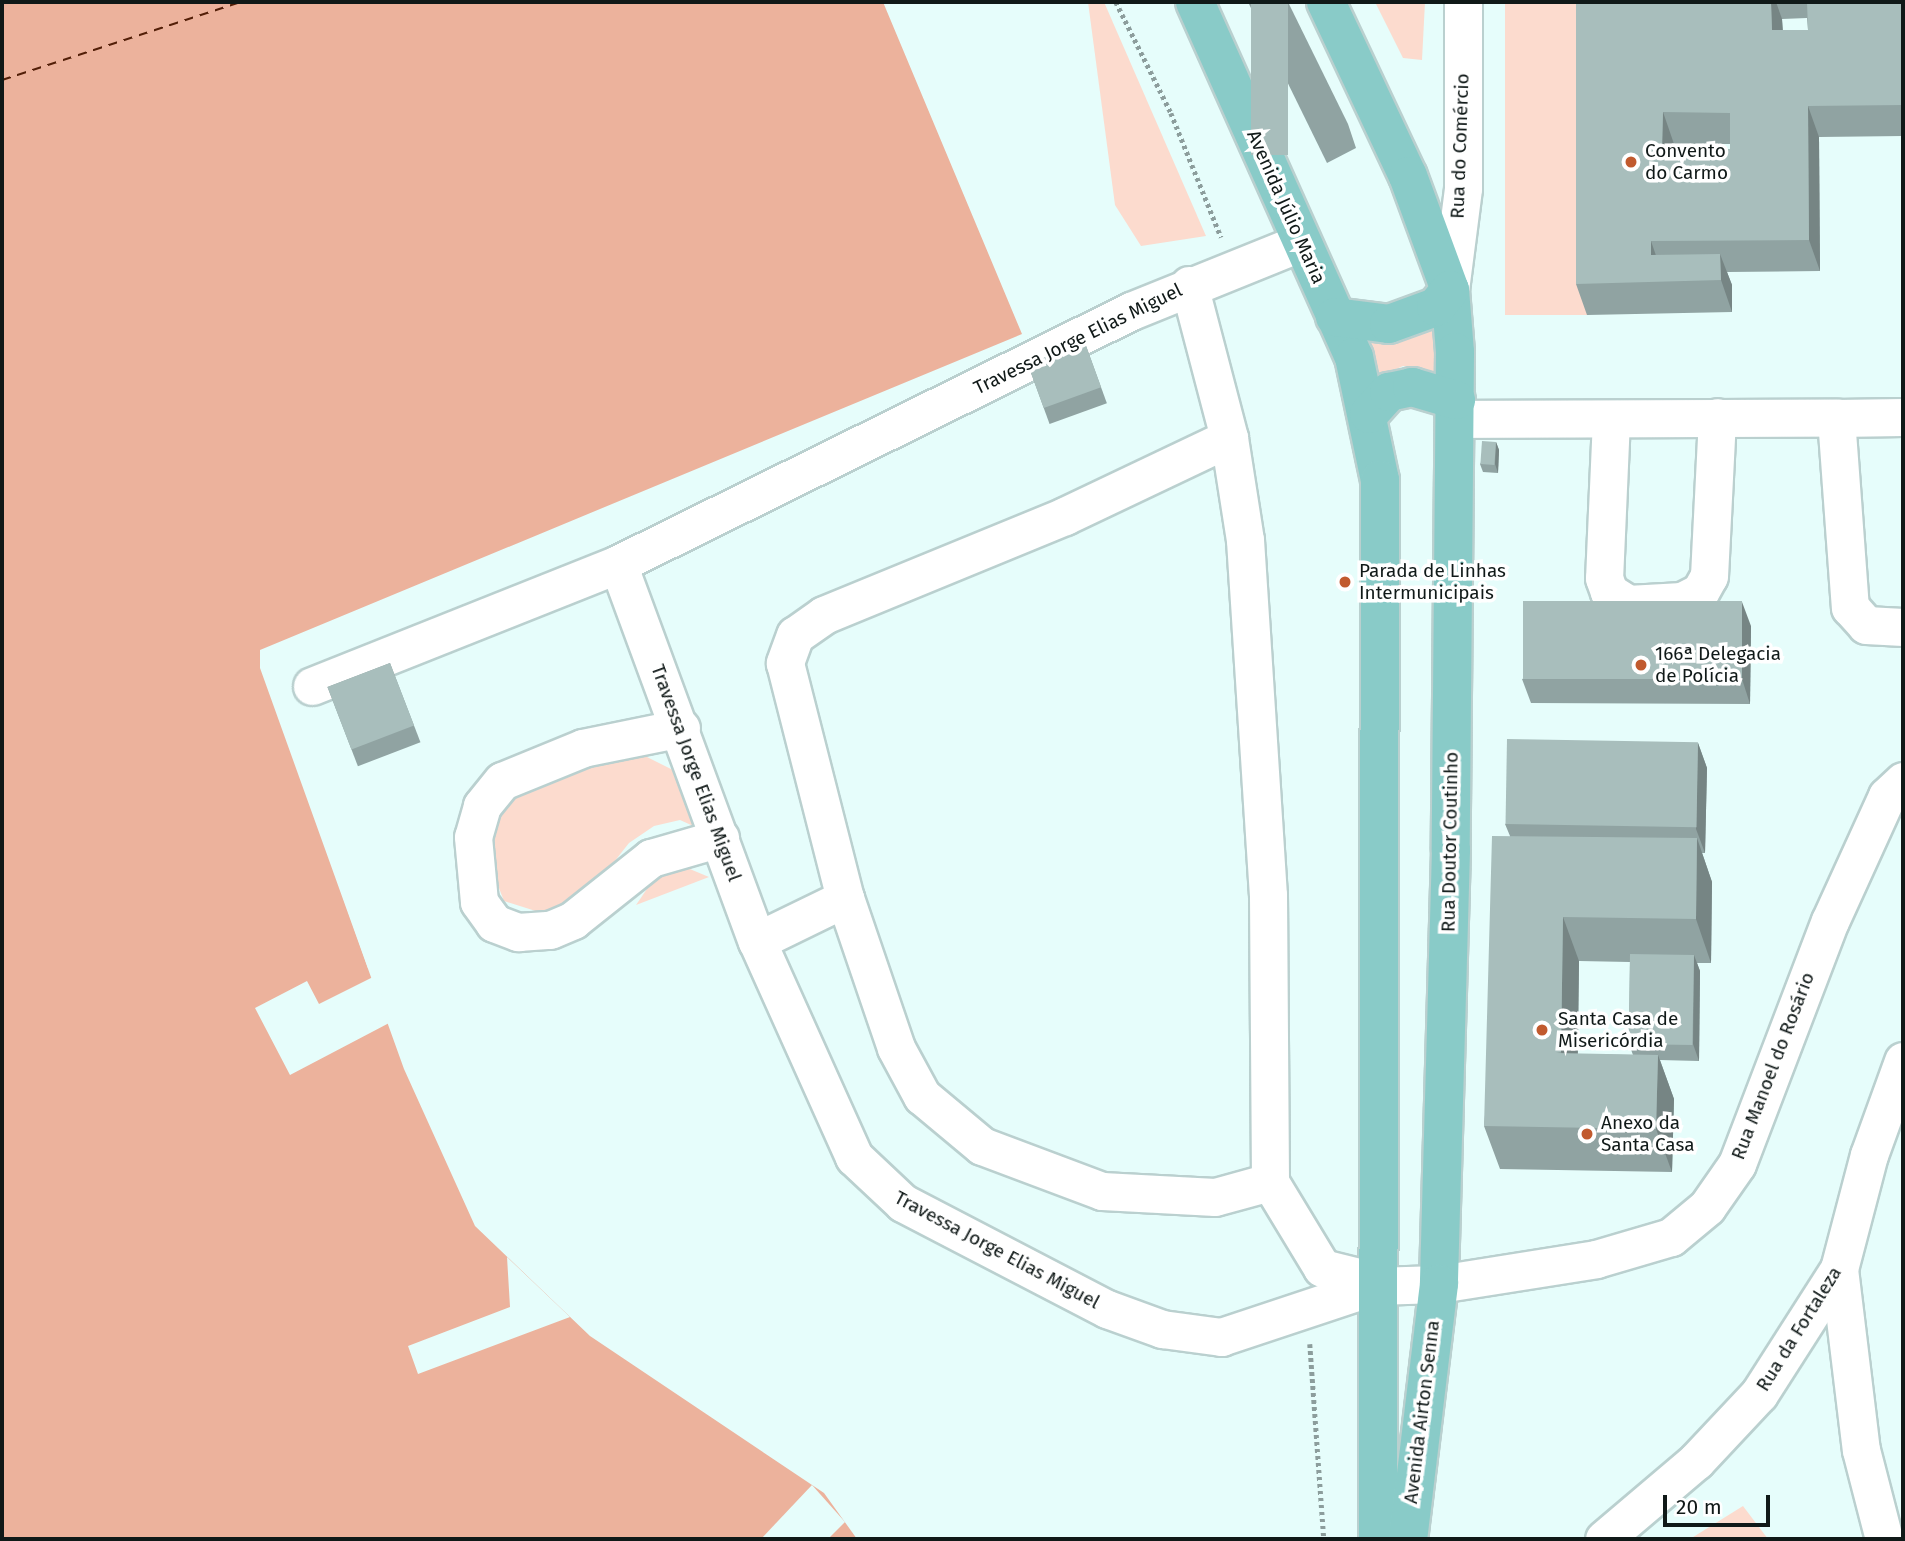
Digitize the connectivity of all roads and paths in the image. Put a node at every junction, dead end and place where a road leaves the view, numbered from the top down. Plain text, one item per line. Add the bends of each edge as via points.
1 (1116, 2) edge
2 (1195, 2) edge
3 (1326, 2) edge
4 (1463, 2) edge
5 (1302, 242) junction
6 (1251, 261) junction
7 (1189, 285) junction
8 (1450, 290) junction
9 (1335, 317) junction
10 (1456, 410) junction
11 (1369, 414) junction
12 (1903, 416) edge
13 (1717, 418) junction
14 (1836, 418) junction
15 (1611, 419) junction
16 (1228, 438) junction
17 (618, 564) junction
18 (1903, 627) edge
19 (313, 686) dead end
20 (681, 728) junction
21 (1903, 781) edge
22 (720, 838) junction
23 (845, 898) junction
24 (757, 941) junction
25 (1903, 1061) edge
26 (1270, 1182) junction
27 (1839, 1269) junction
28 (1374, 1283) junction
29 (1439, 1284) junction
30 (1311, 1308) junction
31 (1324, 1539) edge
32 (1378, 1539) edge
33 (1408, 1539) edge
34 (1604, 1539) edge
35 (1884, 1539) edge

1 - 6 path via 1171,113 1222,240
2 - 5 main road, Avenida Júlio Maria
3 - 8 main road via 1408,176
4 - 8 street, Rua do Comércio via 1463,188
5 - 6 street, Travessa Jorge Elias Miguel
5 - 9 main road, Avenida Júlio Maria
6 - 7 street, Travessa Jorge Elias Miguel
7 - 16 street
7 - 17 street, Travessa Jorge Elias Miguel
8 - 9 main road via 1436,307 1389,324
8 - 10 main road
9 - 11 main road, Avenida Júlio Maria
10 - 11 main road via 1412,387 1390,392
10 - 15 street
10 - 29 main road, Rua Doutor Coutinho
11 - 28 main road via 1380,480 1383,601
12 - 14 street
13 - 14 street
13 - 15 street
13 - 15 street via 1709,576 1700,592 1682,601 1628,604 1609,592 1604,578
14 - 18 street via 1850,607 1866,625
16 - 23 street via 1065,516 824,615 795,635 785,663 789,693
16 - 26 street via 1261,710
17 - 19 street
17 - 20 street, Travessa Jorge Elias Miguel
20 - 22 street, Travessa Jorge Elias Miguel
20 - 22 street via 583,748 502,780 482,806 473,837 479,902 494,923 518,932 550,930 573,920 650,858
21 - 29 street, Rua Manoel do Rosário via 1887,796 1830,921 1737,1164 1707,1206 1671,1237 1638,1250
22 - 24 street, Travessa Jorge Elias Miguel
23 - 24 street
23 - 26 street via 897,1048 922,1096 982,1146 1102,1191 1215,1197
24 - 30 street, Travessa Jorge Elias Miguel via 854,1157 903,1203 1107,1309 1162,1329 1221,1337
25 - 27 street, Rua da Fortaleza via 1869,1155
26 - 28 street via 1322,1268
27 - 34 street, Rua da Fortaleza via 1759,1394 1696,1461
27 - 35 street via 1861,1450
28 - 29 street, Rua Manoel do Rosário
28 - 30 street, Travessa Jorge Elias Miguel
28 - 32 main road, Avenida Airton Senna
29 - 33 main road, Avenida Airton Senna
30 - 31 path

